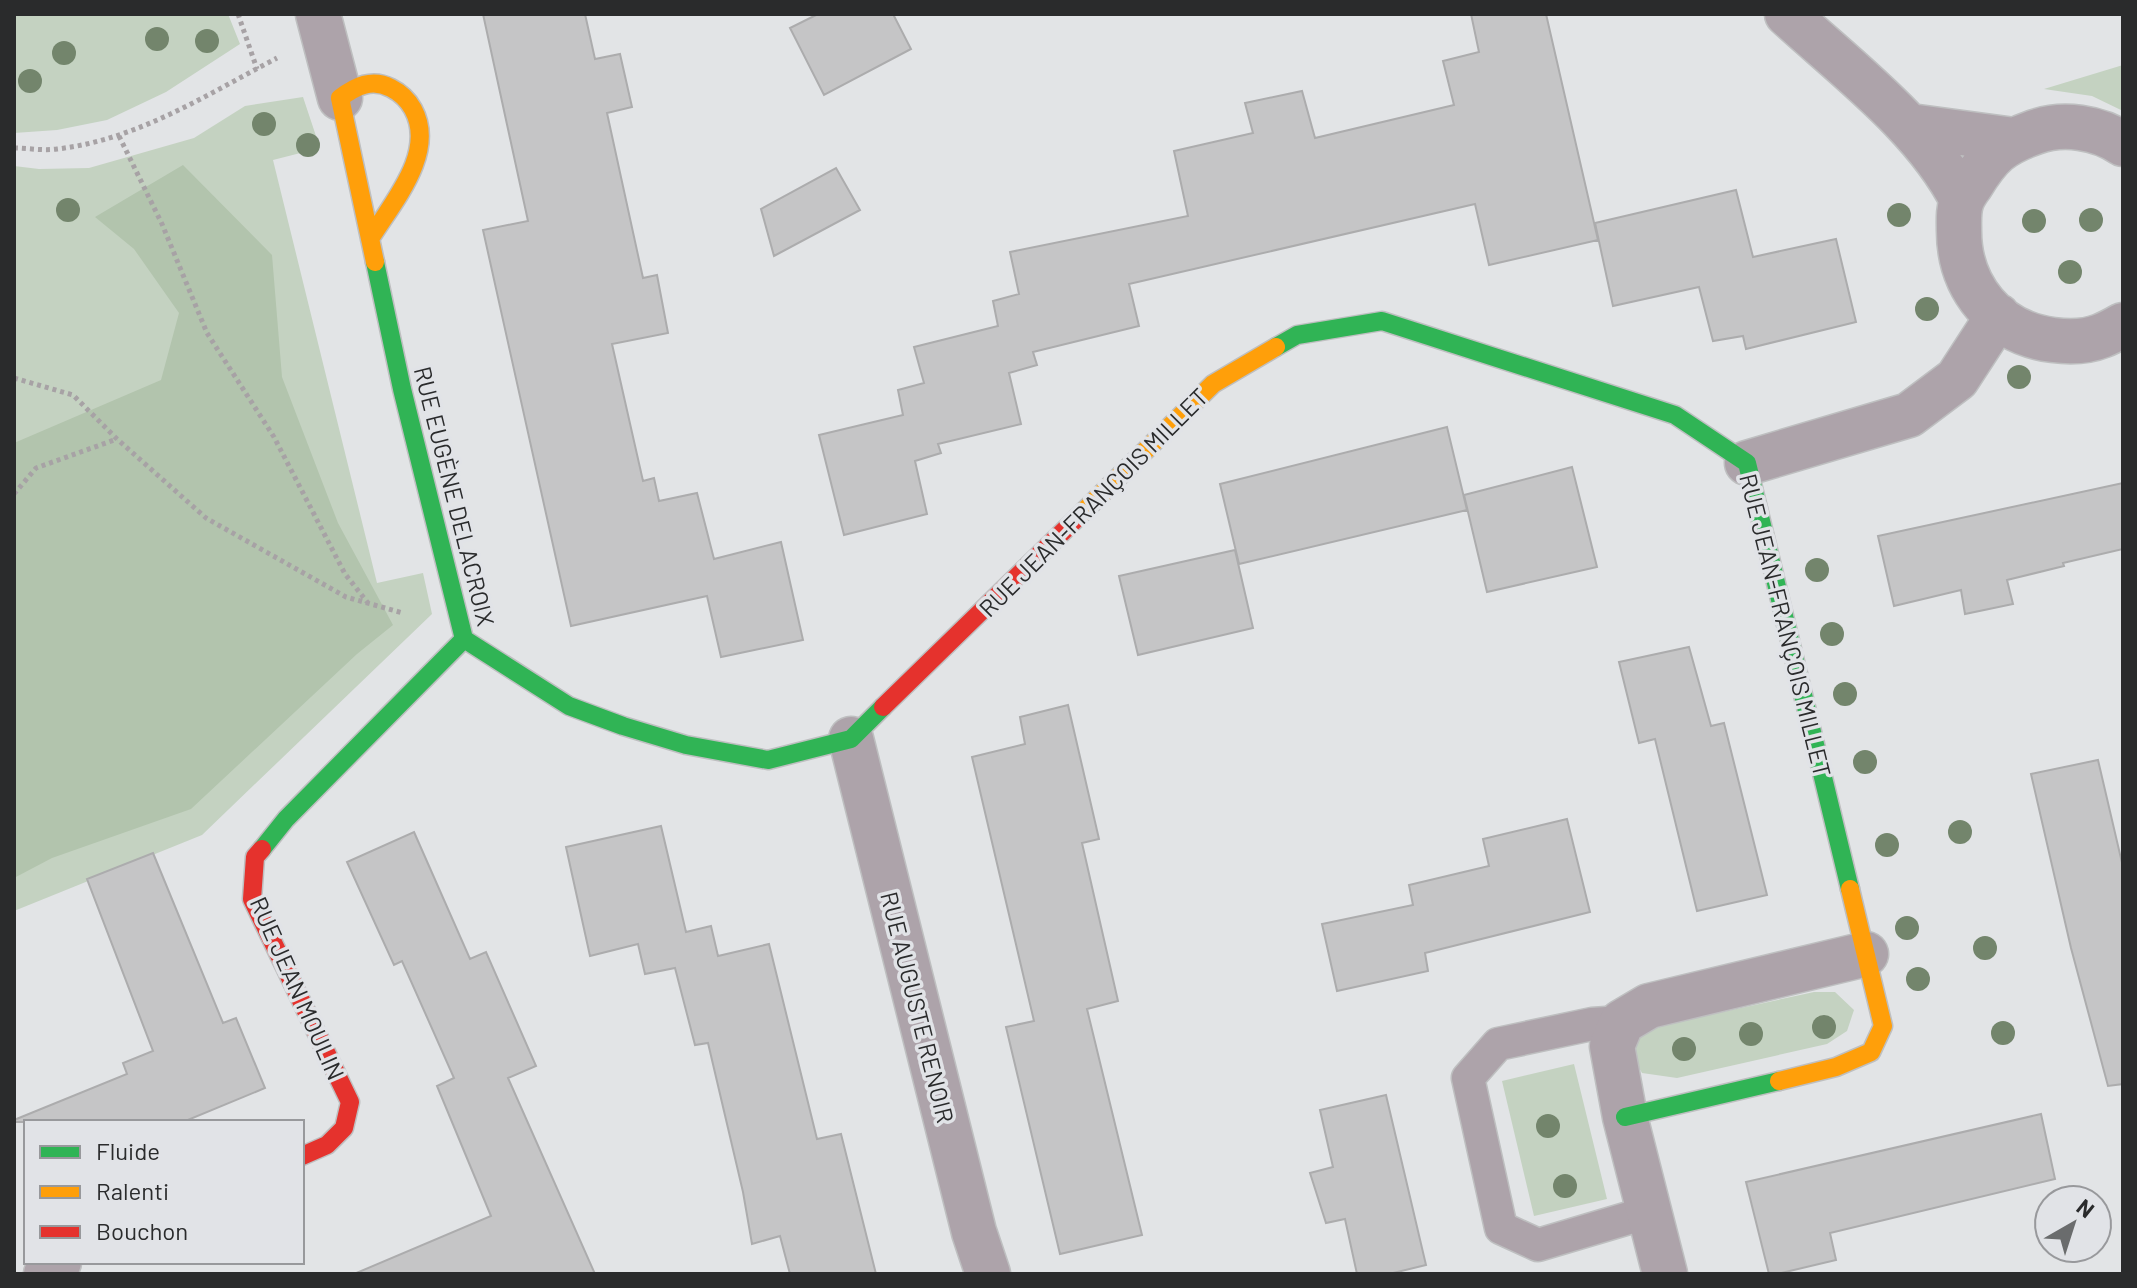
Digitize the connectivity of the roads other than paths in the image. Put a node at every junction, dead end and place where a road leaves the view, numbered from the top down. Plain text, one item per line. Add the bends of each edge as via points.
1 (1787, 14) edge
2 (321, 24) edge
3 (340, 98) junction
4 (1910, 126) junction
5 (2014, 140) junction
6 (2123, 144) edge
7 (1962, 200) junction
8 (370, 239) junction
9 (1998, 316) junction
10 (2123, 325) edge
11 (1747, 463) junction
12 (464, 639) junction
13 (851, 739) junction
14 (1866, 954) junction
15 (1622, 1022) junction
16 (1625, 1117) junction
17 (304, 1155) edge
18 (1649, 1212) junction
19 (988, 1274) edge
20 (1665, 1274) edge

1 - 4 street
2 - 3 street
3 - 8 street, RUE EUGÈNE DELACROIX
3 - 8 street via 369,81 385,83 405,97 418,118 420,144 411,175
4 - 5 street
4 - 7 street
5 - 6 street via 2046,128 2079,127
5 - 7 street via 1987,160
7 - 9 street via 1959,248 1967,277 1983,304
8 - 12 street, RUE EUGÈNE DELACROIX
9 - 10 street via 2036,338 2068,342 2100,337
9 - 11 street via 1957,379 1909,415
11 - 13 street, RUE JEAN-FRANÇOIS MILLET via 1675,415 1382,321 1297,335 1213,384
11 - 14 street, RUE JEAN-FRANÇOIS MILLET
12 - 13 street, RUE EUGÈNE DELACROIX via 569,706 686,745 768,760
12 - 17 street, RUE JEAN MOULIN via 255,857 252,899 350,1102 344,1128 327,1145
13 - 19 street, RUE AUGUSTE RENOIR
14 - 15 street via 1649,1006
14 - 16 street, RUE JEAN-FRANÇOIS MILLET via 1883,1026 1871,1052 1836,1067
15 - 16 street via 1612,1046
15 - 18 lane via 1498,1044 1468,1078 1501,1228 1538,1245
16 - 18 street
18 - 20 street

